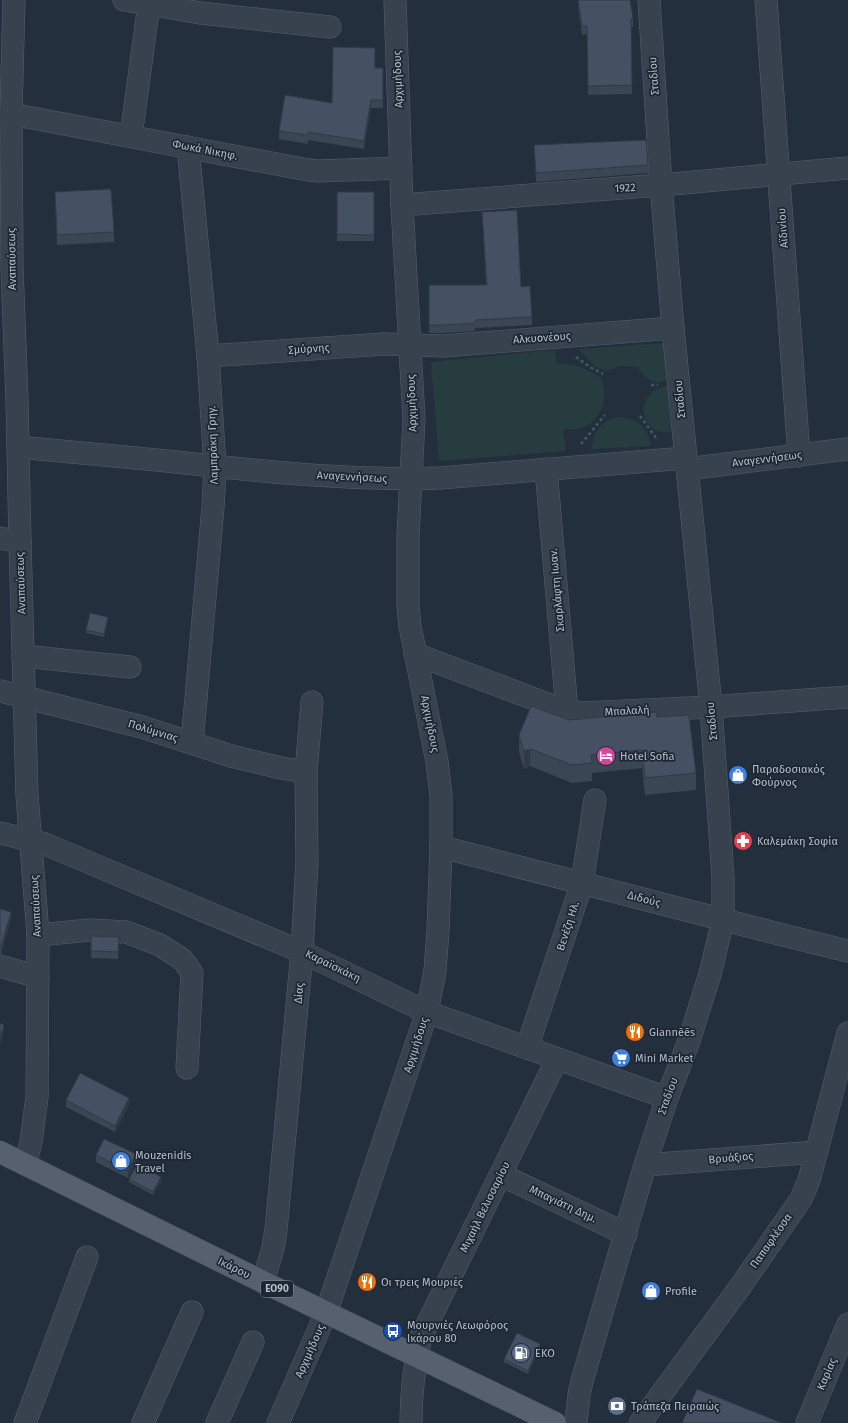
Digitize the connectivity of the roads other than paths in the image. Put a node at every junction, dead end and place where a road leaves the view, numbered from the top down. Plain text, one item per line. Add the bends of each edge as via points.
1 (14, 0) edge
2 (124, 0) edge
3 (395, 0) edge
4 (650, 0) edge
5 (766, 0) edge
6 (149, 2) edge
7 (330, 27) dead end
8 (11, 114) junction
9 (131, 136) junction
10 (6, 147) edge
11 (188, 147) junction
12 (401, 168) junction
13 (848, 168) edge
14 (779, 175) junction
15 (661, 185) junction
16 (402, 205) junction
17 (6, 267) edge
18 (673, 328) junction
19 (410, 344) junction
20 (208, 356) junction
21 (9, 398) edge
22 (18, 447) junction
23 (848, 449) edge
24 (799, 456) junction
25 (686, 463) junction
26 (215, 467) junction
27 (546, 469) junction
28 (412, 479) junction
29 (10, 540) edge
30 (415, 654) junction
31 (24, 656) junction
32 (130, 667) dead end
33 (0, 691) edge
34 (25, 697) junction
35 (848, 697) edge
36 (312, 702) dead end
37 (711, 707) junction
38 (567, 711) junction
39 (192, 743) junction
40 (306, 772) junction
41 (595, 800) dead end
42 (0, 833) edge
43 (32, 840) junction
44 (441, 847) junction
45 (582, 883) junction
46 (722, 920) junction
47 (38, 935) junction
48 (848, 951) edge
49 (302, 952) junction
50 (0, 966) edge
51 (38, 977) junction
52 (427, 1012) junction
53 (848, 1033) edge
54 (527, 1048) junction
55 (557, 1059) junction
56 (188, 1068) dead end
57 (666, 1098) junction
58 (0, 1152) edge
59 (817, 1152) junction
60 (25, 1164) junction
61 (645, 1165) junction
62 (501, 1174) junction
63 (626, 1234) junction
64 (87, 1257) dead end
65 (264, 1282) junction
66 (192, 1312) dead end
67 (326, 1313) junction
68 (848, 1324) edge
69 (253, 1342) dead end
70 (416, 1355) junction
71 (25, 1423) edge
72 (143, 1423) edge
73 (217, 1423) edge
74 (278, 1423) edge
75 (411, 1423) edge
76 (555, 1423) edge
77 (576, 1423) edge
78 (640, 1423) edge
79 (807, 1423) edge

1 - 8 street, Αναπαύσεως
2 - 6 street
3 - 12 street, Αρχιμήδους
4 - 15 street, Σταδίου
5 - 14 street, Αϊδινίου
6 - 7 street via 200,13
6 - 9 street
8 - 9 street, Φωκά Νικηφ.
8 - 10 street, Αναπαύσεως
9 - 11 street, Φωκά Νικηφ.
10 - 17 street, Αναπαύσεως
11 - 12 street, Φωκά Νικηφ. via 308,170
11 - 20 street, Λαμπράκη Γρηγ.
12 - 16 street, Αρχιμήδους
13 - 14 street, 1922
14 - 15 street, 1922
14 - 24 street, Αϊδινίου
15 - 16 street, 1922
15 - 18 street, Σταδίου
16 - 19 street, Αρχιμήδους
17 - 21 street, Αναπαύσεως
18 - 19 street, Αλκυονέους via 444,346
18 - 25 street, Σταδίου
19 - 20 street, Σμύρνης
19 - 28 street, Αρχιμήδους via 414,419
20 - 26 street, Λαμπράκη Γρηγ.
21 - 22 street, Αναπαύσεως
22 - 26 street, Αναγεννήσεως
22 - 29 street, Αναπαύσεως
23 - 24 street, Αναγεννήσεως
24 - 25 street, Αναγεννήσεως
25 - 27 street, Αναγεννήσεως
25 - 37 street, Σταδίου
26 - 28 street, Αναγεννήσεως via 327,476
26 - 39 street, Λαμπράκη Γρηγ. via 214,507
27 - 28 street, Αναγεννήσεως
27 - 38 street, Σκαρλάφτη Ιωαν.
28 - 30 street, Αρχιμήδους via 408,536 408,606
29 - 31 street, Αναπαύσεως
30 - 38 street, Μπαλαλή
30 - 44 street, Αρχιμήδους via 437,762 441,795
31 - 32 street
31 - 34 street, Αναπαύσεως
33 - 34 street, Πολύμνιας
34 - 39 street, Πολύμνιας via 142,727
34 - 43 street, Αναπαύσεως via 27,795
35 - 37 street, Μπαλαλή
36 - 40 street, Δίας
37 - 38 street, Μπαλαλή via 582,713
37 - 46 street, Σταδίου via 723,877
39 - 40 street, Πολύμνιας via 231,756
40 - 49 street, Δίας via 307,863
41 - 45 street, Βενέζη Ηλ.
42 - 43 street, Καραϊσκάκη
43 - 47 street, Αναπαύσεως
43 - 49 street, Καραϊσκάκη via 52,846
44 - 45 street, Διδούς
44 - 52 street, Αρχιμήδους via 435,965
45 - 46 street, Διδούς
45 - 54 street, Βενέζη Ηλ.
46 - 48 street, Διδούς
46 - 57 street, Σταδίου via 703,997
47 - 51 street, Αναπαύσεως
47 - 56 street via 90,930 126,932 160,945 183,960 192,973
49 - 52 street, Καραϊσκάκη
49 - 65 street, Δίας via 276,1230
50 - 51 street
51 - 60 street, Αναπαύσεως via 37,1097 31,1142
52 - 54 street, Καραϊσκάκη
52 - 67 street, Αρχιμήδους
53 - 59 street, Παπαφλέσσα
54 - 55 street, Καραϊσκάκη
55 - 57 street, Καραϊσκάκη
55 - 62 street, Μιχαήλ Βελισσαρίου
57 - 61 street, Σταδίου
58 - 60 main road, Ικάρου / ΕΟ90
59 - 61 street, Βρυάξιος
59 - 78 street, Παπαφλέσσα via 801,1199
60 - 65 main road, Ικάρου / ΕΟ90
61 - 63 street, Σταδίου
62 - 63 street, Μπαγιάτη Δημ.
62 - 70 street, Μιχαήλ Βελισσαρίου via 421,1337
63 - 77 street, Σταδίου via 578,1395
64 - 71 street
65 - 67 main road, Ικάρου / ΕΟ90
66 - 72 street
67 - 70 main road, Ικάρου / ΕΟ90
67 - 74 street, Αρχιμήδους
68 - 79 street, Καρίας
69 - 73 street
70 - 75 street, Μιχαήλ Βελισσαρίου
70 - 76 main road, Ικάρου / ΕΟ90

